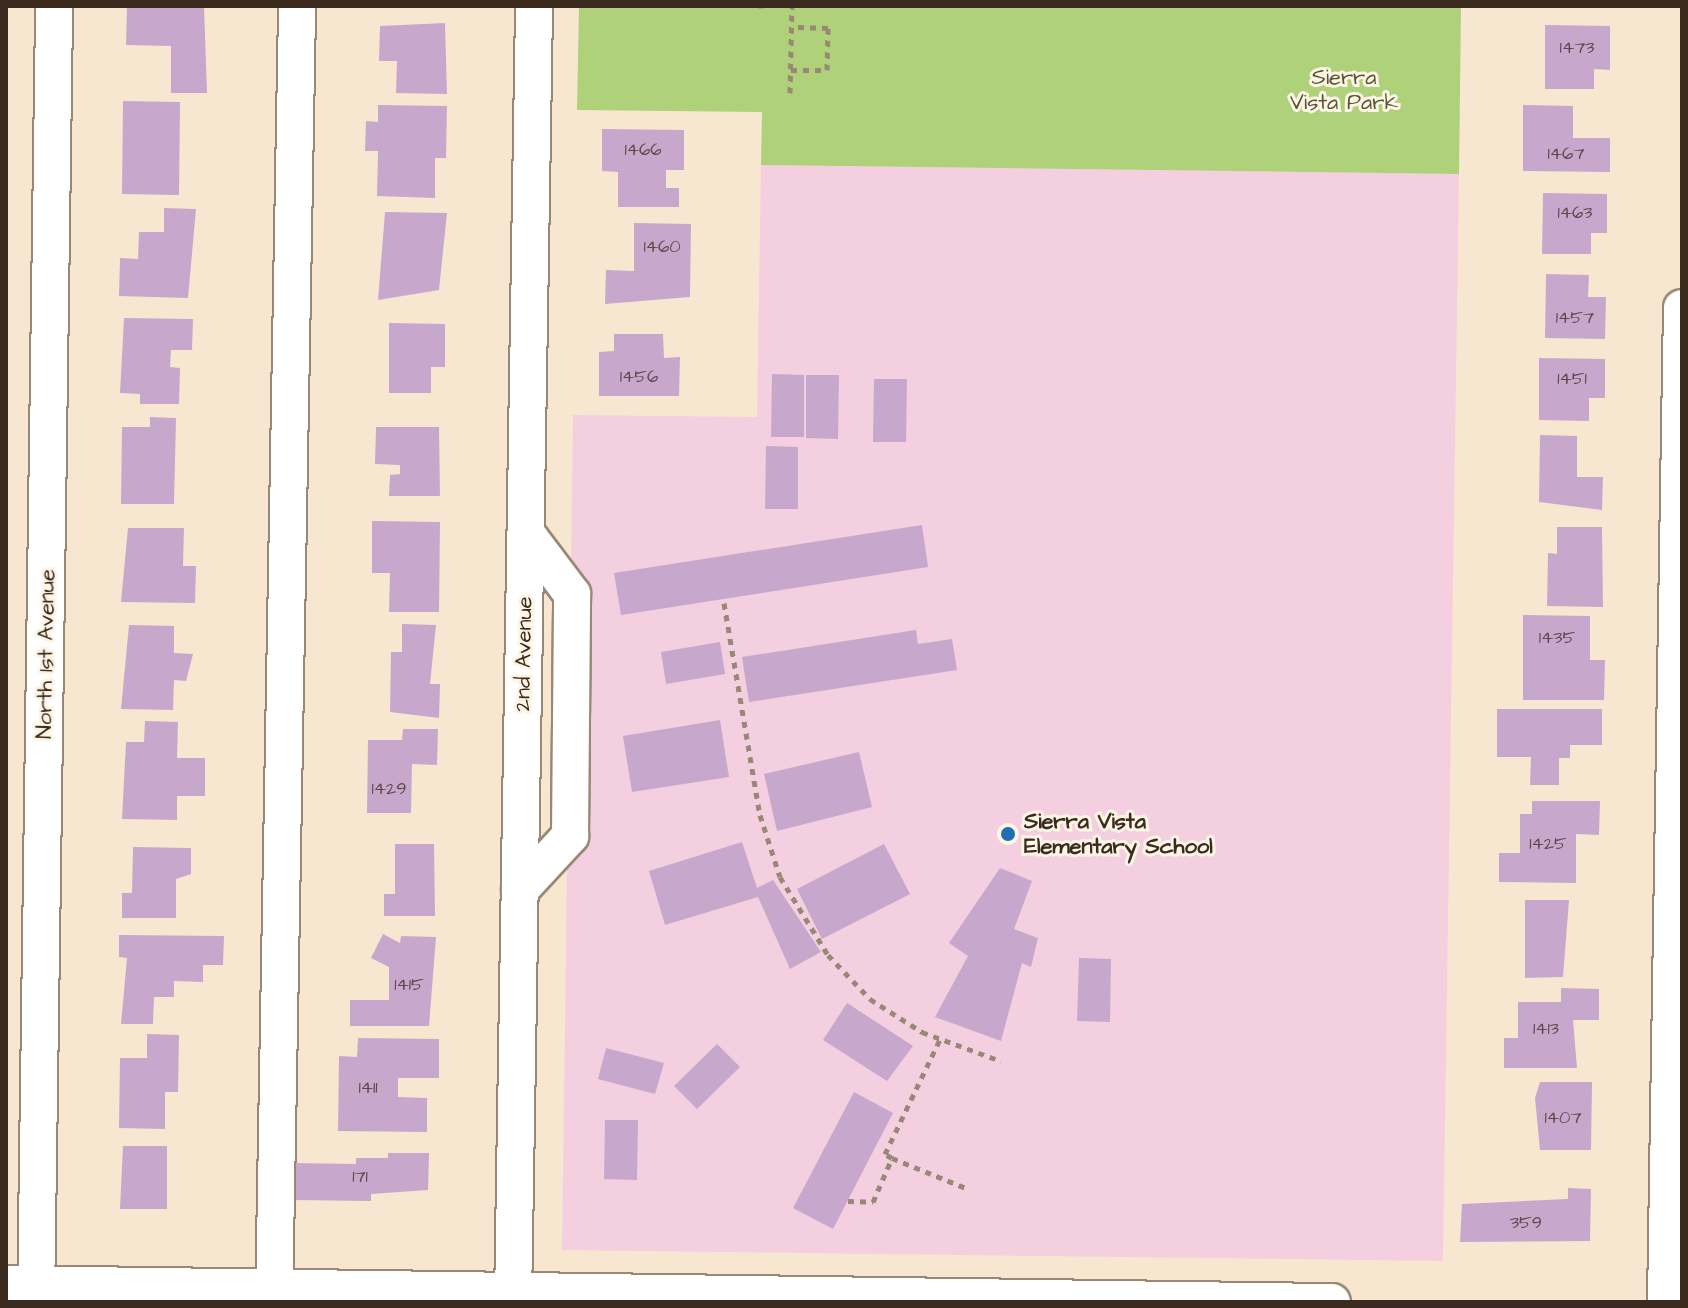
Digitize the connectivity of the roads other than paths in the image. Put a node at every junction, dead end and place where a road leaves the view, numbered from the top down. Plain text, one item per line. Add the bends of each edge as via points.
1 (54, 6) edge
2 (297, 6) edge
3 (534, 6) edge
4 (1682, 308) edge
5 (526, 533) junction
6 (520, 890) junction
7 (26, 1290) edge
8 (274, 1294) edge
9 (513, 1296) edge
10 (748, 1298) edge
11 (973, 1299) edge
12 (1213, 1301) edge
13 (1332, 1302) edge
14 (1666, 1302) edge

1 - 7 street, North 1st Avenue
2 - 8 street
3 - 5 street, 2nd Avenue
4 - 14 street
5 - 6 street, 2nd Avenue
5 - 6 street via 572,594 570,836
6 - 9 street, 2nd Avenue
7 - 8 street
8 - 9 street
9 - 10 street
10 - 11 street
11 - 12 street
12 - 13 street

